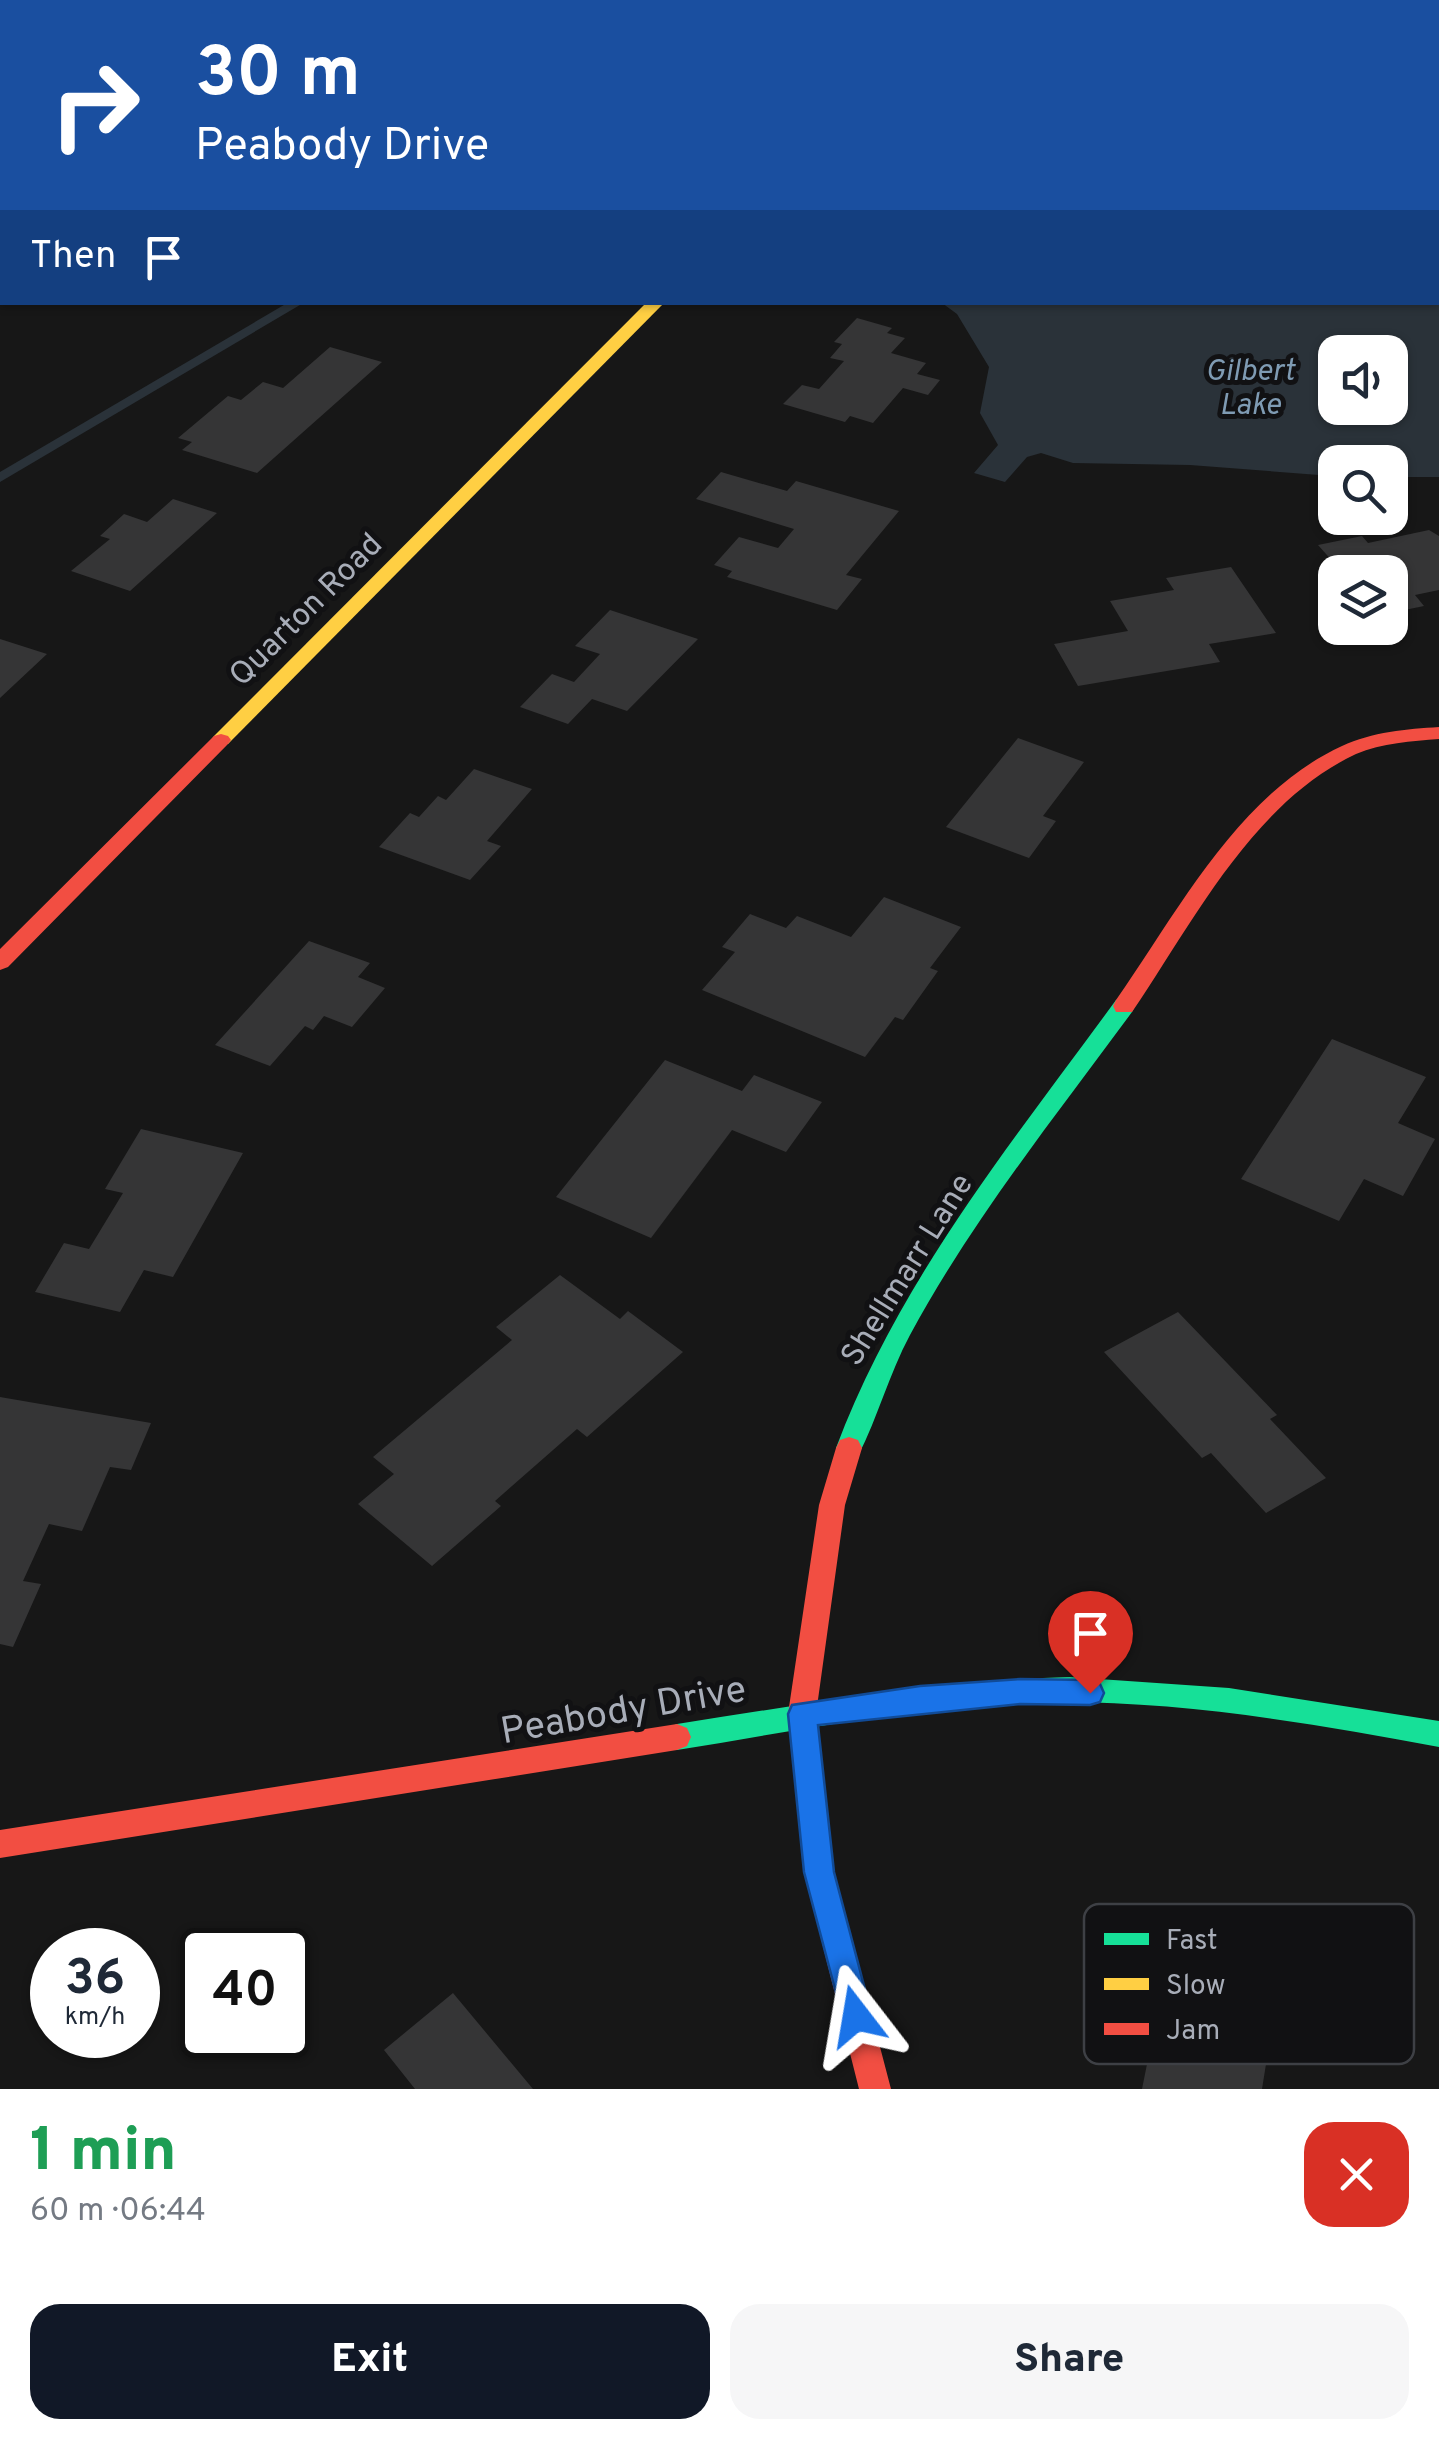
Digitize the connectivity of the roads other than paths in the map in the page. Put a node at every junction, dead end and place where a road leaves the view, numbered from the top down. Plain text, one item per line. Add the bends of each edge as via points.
1 (654, 305) edge
2 (1439, 733) edge
3 (0, 962) edge
4 (802, 1714) junction
5 (1439, 1734) edge
6 (0, 1844) edge
7 (875, 2089) edge

1 - 3 street, Quarton Road
2 - 4 street, Shellmarr Lane via 1362,743 1314,766 1282,792 946,1256 864,1400 832,1505
4 - 5 street, Peabody Drive via 1020,1691 1125,1694 1248,1699
4 - 6 street, Peabody Drive
4 - 7 street, Shellmarr Lane via 819,1872

